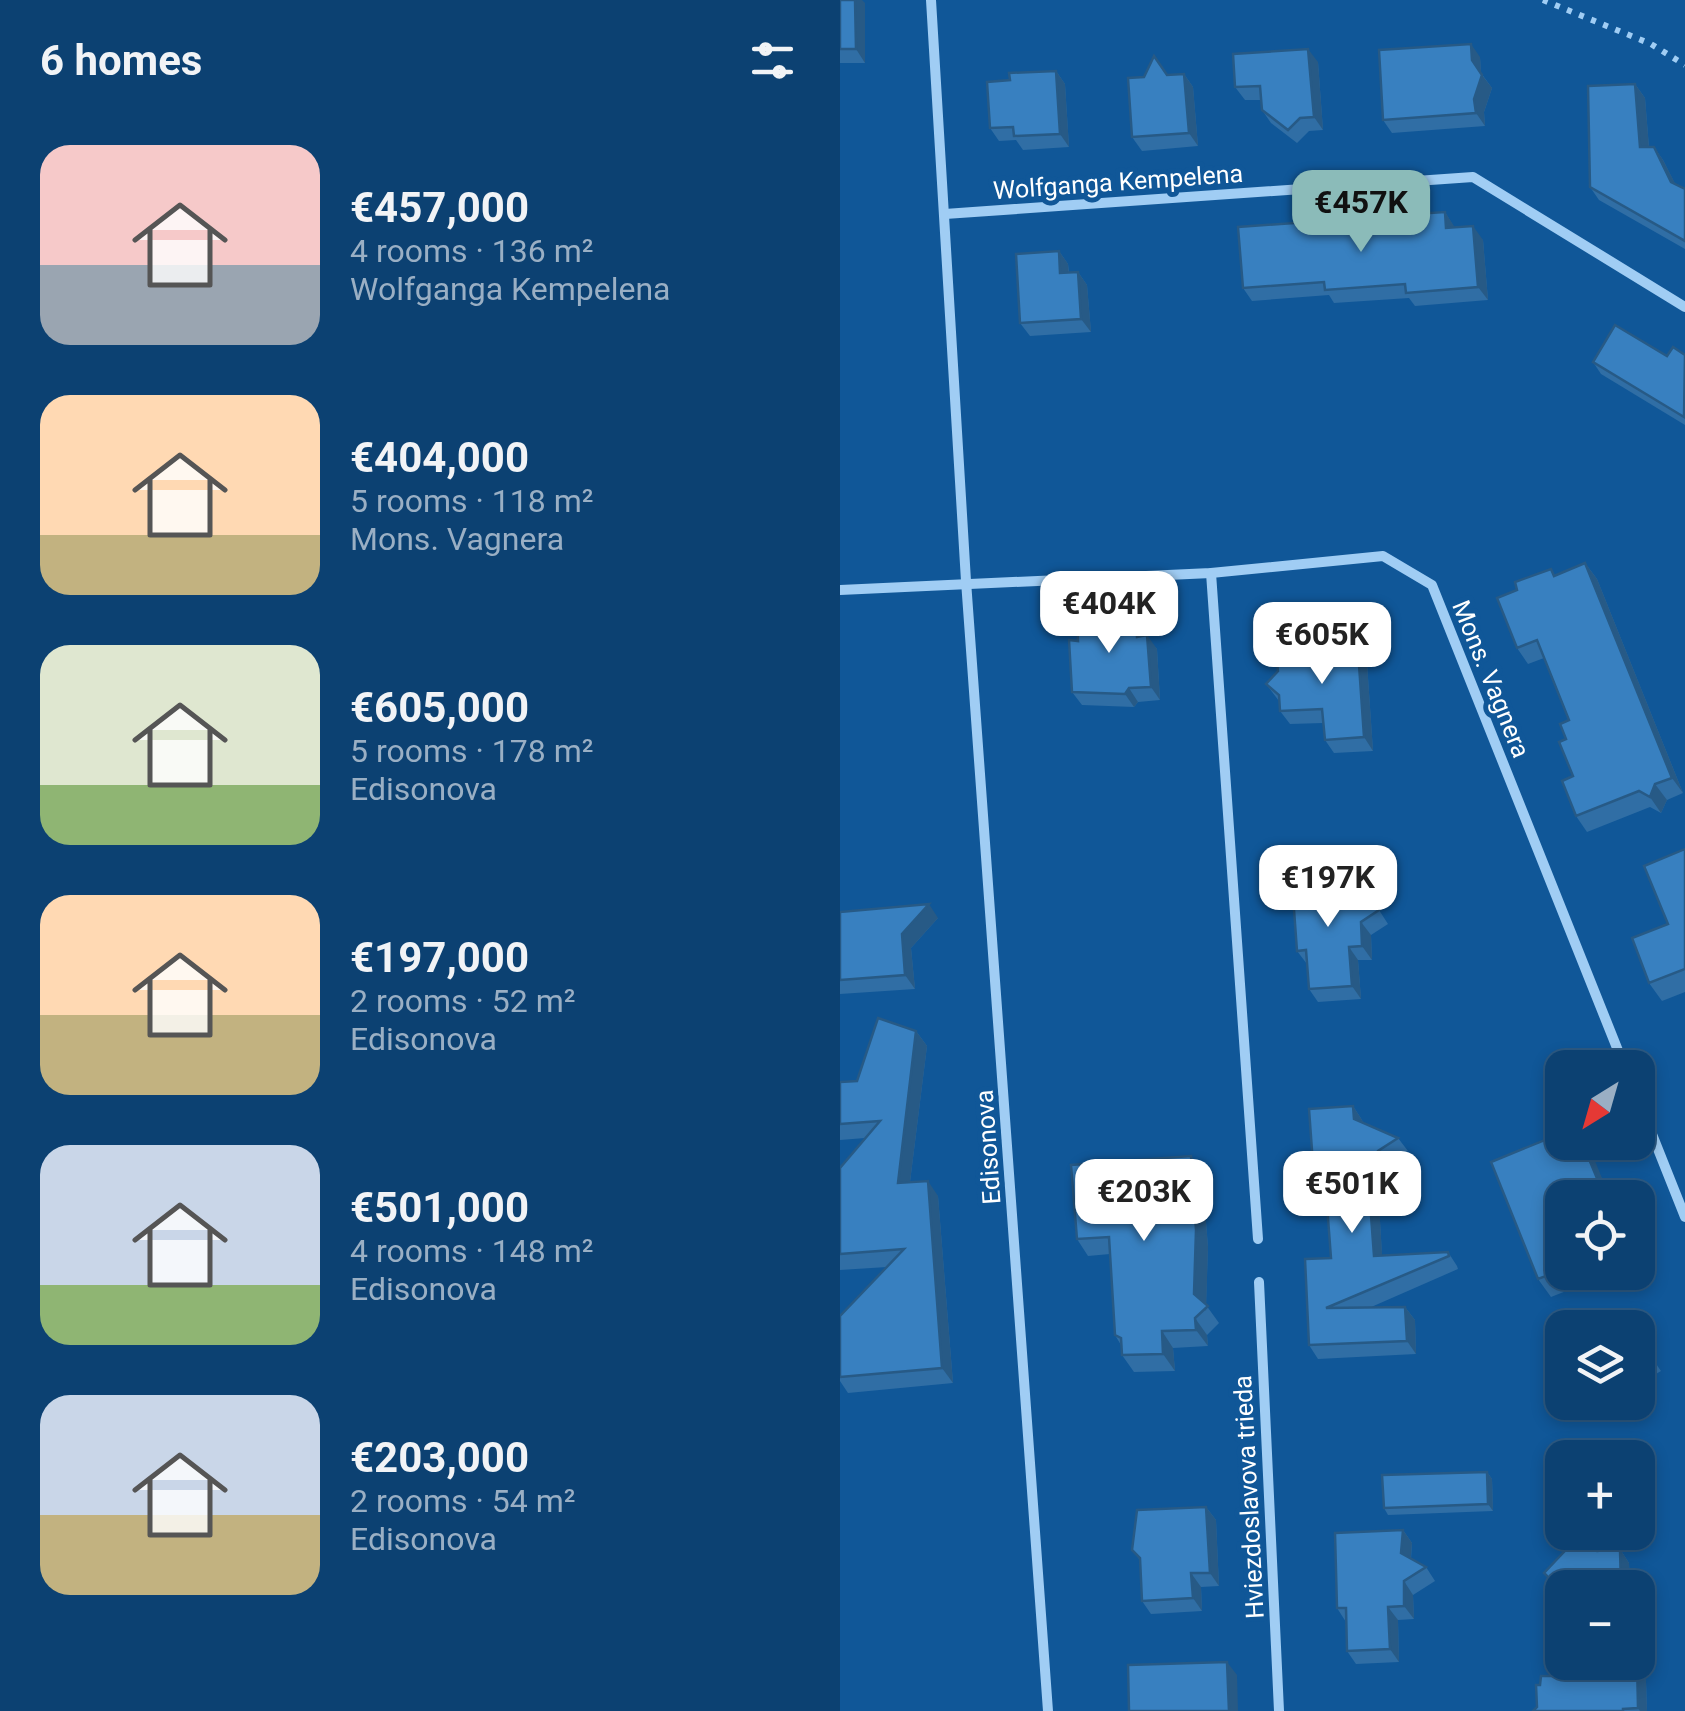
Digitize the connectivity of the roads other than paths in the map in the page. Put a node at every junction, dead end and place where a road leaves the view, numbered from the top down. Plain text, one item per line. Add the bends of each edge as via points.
1 (931, 0) edge
2 (946, 214) junction
3 (1685, 306) edge
4 (1211, 573) junction
5 (966, 580) junction
6 (840, 590) edge
7 (1618, 1050) edge
8 (1655, 1141) edge
9 (1685, 1217) edge
10 (1258, 1239) dead end
11 (1259, 1282) dead end
12 (1048, 1711) edge
13 (1279, 1711) edge

1 - 2 street
2 - 3 street, Wolfganga Kempelena via 1472,177
2 - 5 street
4 - 5 street, Mons. Vagnera
4 - 7 street, Mons. Vagnera via 1384,556 1432,585
4 - 10 street
5 - 6 street, Mons. Vagnera
5 - 12 street, Edisonova
8 - 9 street
11 - 13 street, Hviezdoslavova trieda

